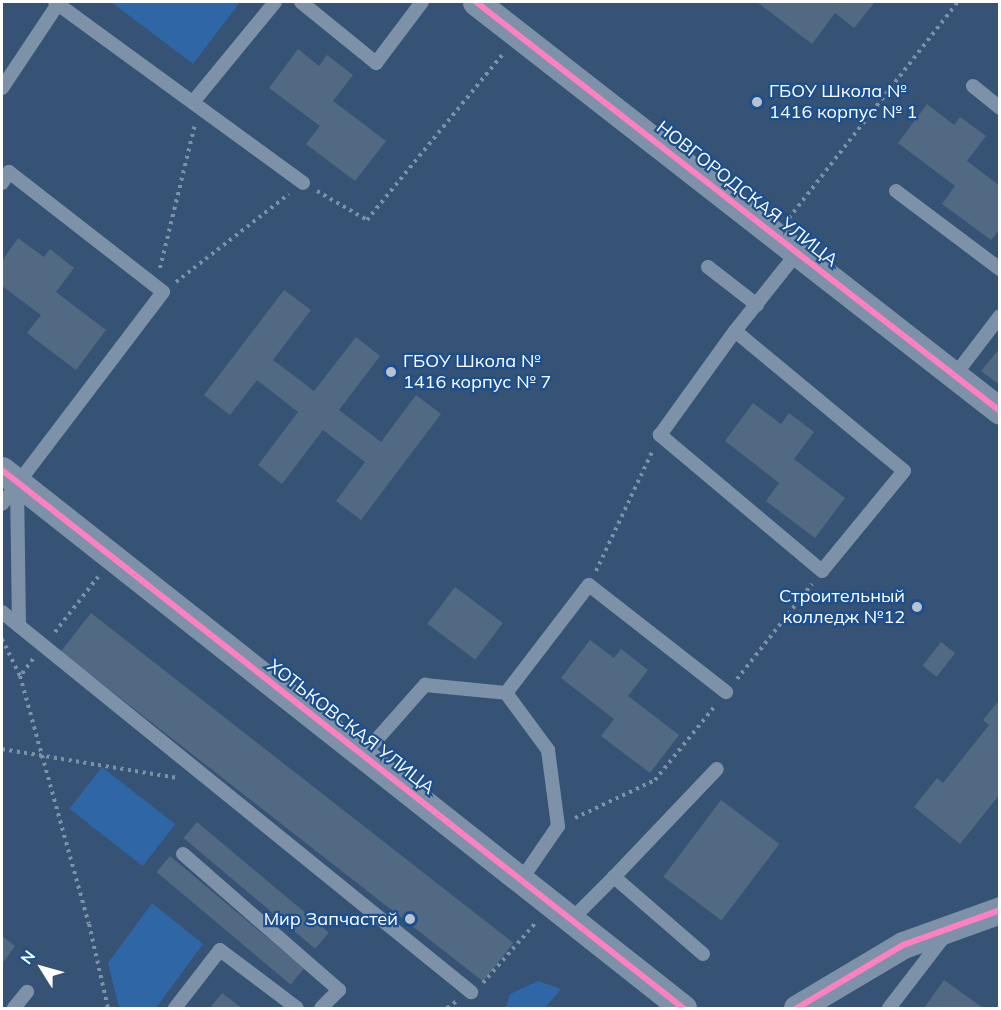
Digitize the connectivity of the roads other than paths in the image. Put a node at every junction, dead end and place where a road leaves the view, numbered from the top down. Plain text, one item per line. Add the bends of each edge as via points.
1 (275, 2) edge
2 (301, 2) edge
3 (422, 2) edge
4 (476, 2) edge
5 (57, 3) edge
6 (973, 86) dead end
7 (2, 88) edge
8 (196, 105) junction
9 (999, 108) edge
10 (2, 183) edge
11 (303, 183) road end
12 (896, 191) dead end
13 (797, 253) junction
14 (708, 267) dead end
15 (999, 268) edge
16 (757, 304) junction
17 (999, 316) edge
18 (735, 331) junction
19 (955, 375) junction
20 (999, 411) edge
21 (7, 486) edge
22 (2, 612) edge
23 (19, 626) junction
24 (726, 692) road end
25 (506, 693) junction
26 (363, 755) junction
27 (717, 769) dead end
28 (183, 854) dead end
29 (614, 877) junction
30 (521, 880) junction
31 (999, 910) edge
32 (561, 912) junction
33 (951, 927) junction
34 (703, 954) dead end
35 (27, 992) dead end
36 (471, 992) road end
37 (14, 1008) edge
38 (175, 1008) edge
39 (297, 1008) edge
40 (321, 1008) edge
41 (682, 1008) edge
42 (797, 1008) edge
43 (889, 1008) edge

1 - 8 lane
2 - 3 lane via 376,63
4 - 13 street, НОВГОРОДСКАЯ УЛИЦА
5 - 7 lane
5 - 8 lane
6 - 9 lane
8 - 11 lane
10 - 21 lane via 9,172 159,289
12 - 15 lane
13 - 16 lane
13 - 19 street, НОВГОРОДСКАЯ УЛИЦА
14 - 16 lane
16 - 18 lane
17 - 19 lane
18 - 18 lane via 904,471 822,571 660,435
19 - 20 street, НОВГОРОДСКАЯ УЛИЦА
21 - 23 lane
21 - 26 street, ХОТЬКОВСКАЯ УЛИЦА via 113,558
22 - 23 lane
23 - 36 lane
24 - 25 lane via 589,585
25 - 26 lane via 425,685
25 - 30 lane via 548,750 558,826
26 - 30 street, ХОТЬКОВСКАЯ УЛИЦА
27 - 29 lane
28 - 40 lane via 339,990
29 - 32 lane
29 - 34 lane
30 - 32 street, ХОТЬКОВСКАЯ УЛИЦА
31 - 33 street
32 - 41 street, ХОТЬКОВСКАЯ УЛИЦА
33 - 42 street via 903,945
33 - 43 lane
35 - 37 lane
38 - 39 lane via 220,950

